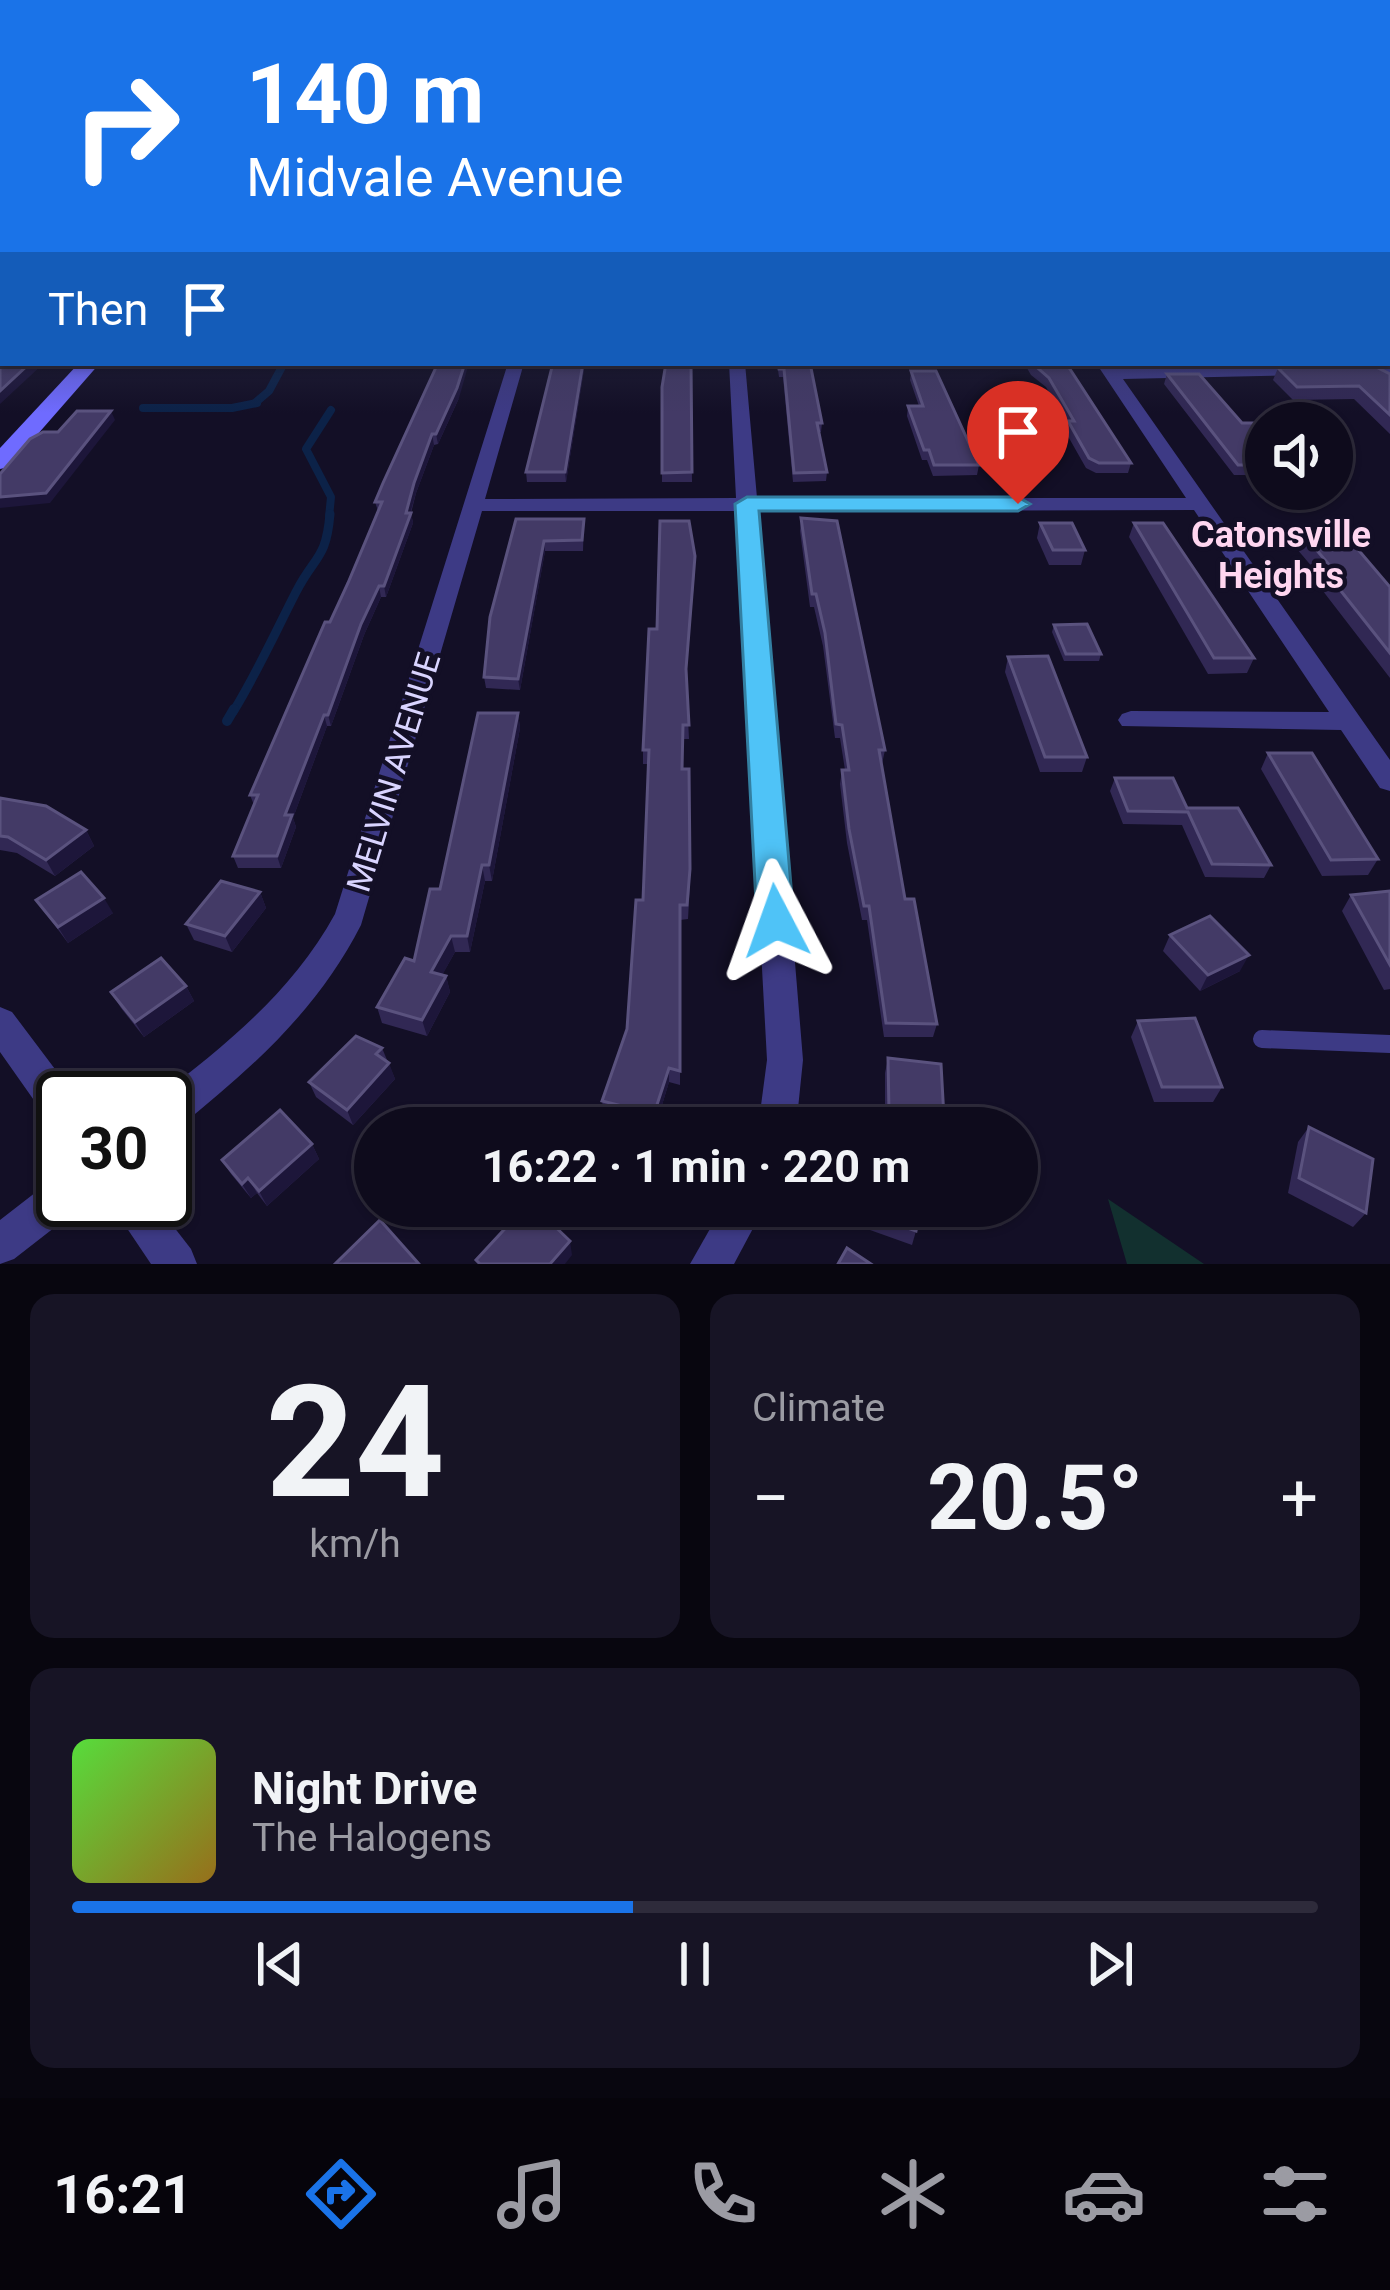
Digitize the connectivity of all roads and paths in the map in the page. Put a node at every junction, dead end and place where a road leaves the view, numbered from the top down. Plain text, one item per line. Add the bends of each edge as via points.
1 (87, 366) edge
2 (515, 366) edge
3 (737, 366) edge
4 (1108, 368) edge
5 (1390, 368) edge
6 (0, 463) edge
7 (747, 504) junction
8 (1199, 504) junction
9 (472, 505) junction
10 (1131, 720) dead end
11 (1349, 721) junction
12 (1390, 781) edge
13 (0, 1023) edge
14 (1262, 1040) dead end
15 (1390, 1044) edge
16 (36, 1073) edge
17 (192, 1092) edge
18 (779, 1107) edge
19 (36, 1217) edge
20 (148, 1227) edge
21 (733, 1227) edge
22 (0, 1245) edge
23 (176, 1264) edge
24 (711, 1264) edge

1 - 6 street
2 - 9 street, MELVIN AVENUE
3 - 7 street
4 - 5 street
4 - 8 street
7 - 8 street
7 - 9 street
7 - 18 street via 785,1060
8 - 11 street
9 - 17 street, MELVIN AVENUE via 350,916 328,963 291,1010
10 - 11 street
11 - 12 street
13 - 16 street
14 - 15 lane
19 - 22 street
20 - 23 street
21 - 24 street

